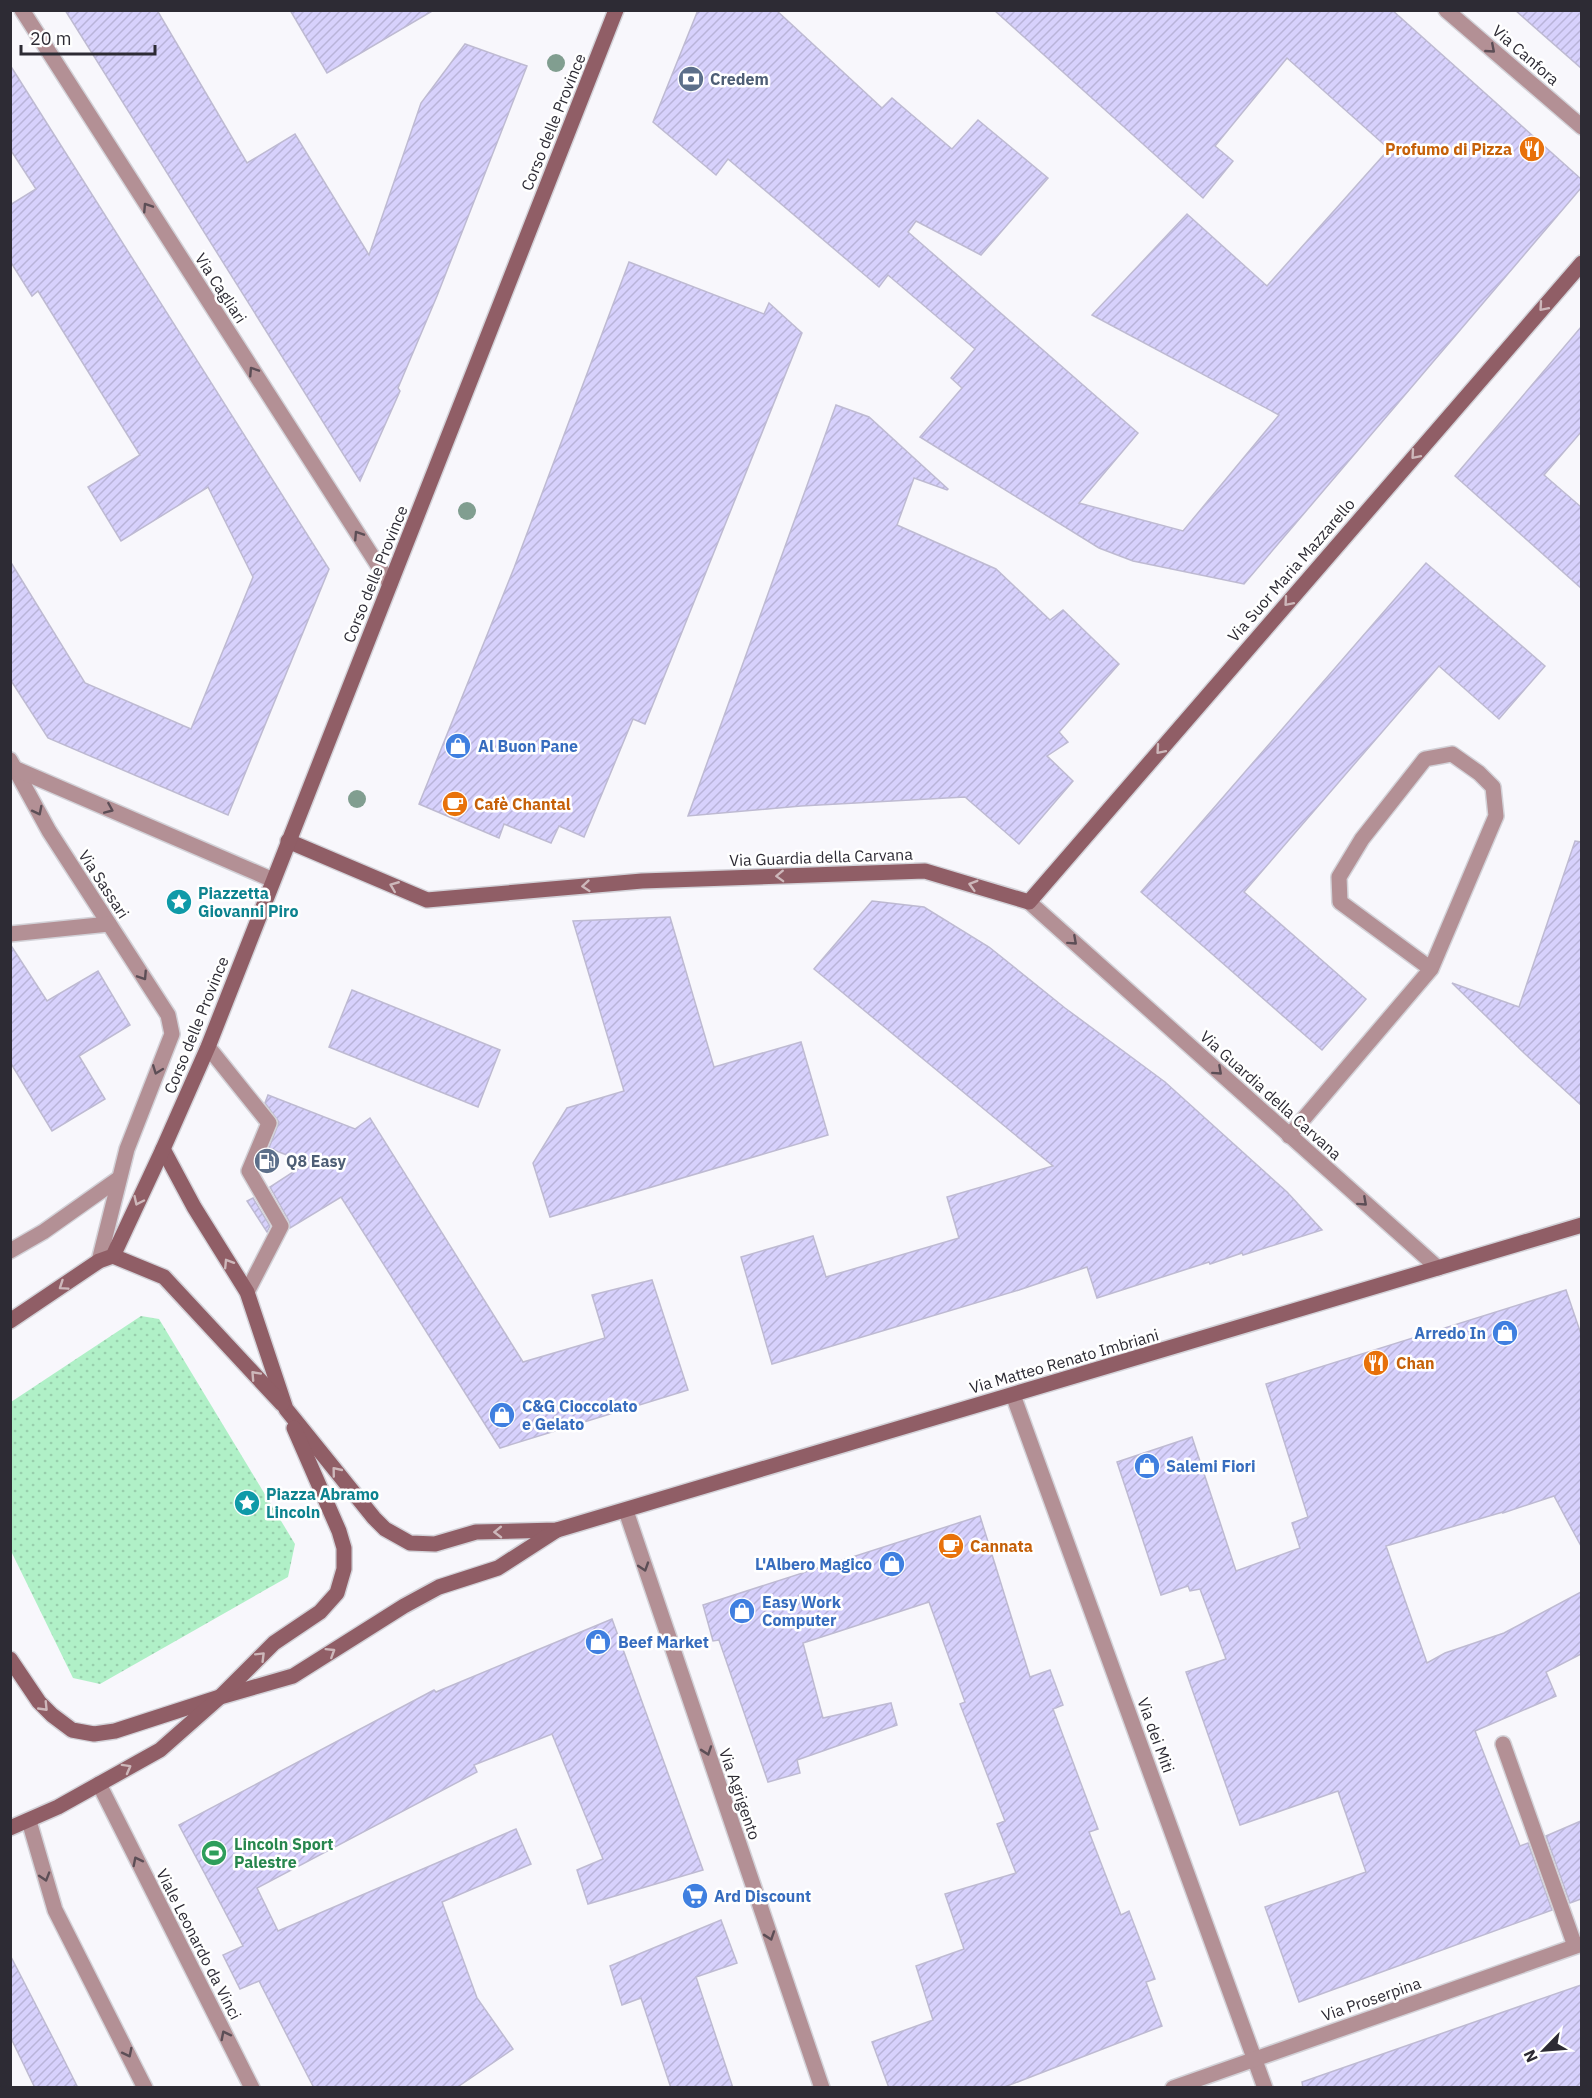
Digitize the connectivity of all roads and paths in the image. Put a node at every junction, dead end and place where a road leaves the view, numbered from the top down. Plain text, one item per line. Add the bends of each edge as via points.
1 (22, 10) edge
2 (616, 10) edge
3 (1446, 10) edge
4 (1581, 127) edge
5 (1581, 263) edge
6 (390, 584) junction
7 (13, 765) edge
8 (288, 841) junction
9 (273, 880) junction
10 (1029, 902) junction
11 (109, 924) junction
12 (10, 934) edge
13 (1431, 969) junction
14 (208, 1047) junction
15 (1289, 1136) junction
16 (163, 1149) junction
17 (118, 1179) junction
18 (1581, 1225) edge
19 (10, 1251) edge
20 (106, 1258) junction
21 (1438, 1268) junction
22 (247, 1292) junction
23 (10, 1321) edge
24 (1013, 1395) junction
25 (286, 1409) junction
26 (626, 1511) junction
27 (557, 1530) junction
28 (10, 1659) edge
29 (220, 1697) junction
30 (1503, 1744) dead end
31 (99, 1784) junction
32 (28, 1821) junction
33 (10, 1828) edge
34 (1578, 1945) edge
35 (1255, 2058) junction
36 (145, 2088) edge
37 (252, 2088) edge
38 (822, 2088) edge
39 (1173, 2088) edge
40 (1265, 2088) edge

6 -> 1 street, Via Cagliari
2 - 6 main road, Corso delle Province
3 -> 4 street, Via Canfora
5 -> 10 main road, Via Suor Maria Mazzarello
6 - 8 main road, Corso delle Province
7 -> 9 street, Via Sassari
7 -> 11 street, Via Sassari via 49,831
8 - 9 main road, Corso delle Province
10 -> 8 main road, Via Guardia della Carvana via 925,871 642,881 427,900
9 - 14 main road, Corso delle Province
10 -> 15 street, Via Guardia della Carvana
11 - 12 street
11 -> 17 street, Via Sassari via 168,1015 172,1034
13 - 13 street via 1496,816 1493,787 1452,754 1425,759 1362,839 1339,877 1340,902
13 - 15 street
14 - 16 main road, Corso delle Province
14 - 22 street via 269,1122 249,1172 281,1226
15 -> 21 street, Via Guardia della Carvana
16 -> 20 main road, Corso delle Province
22 -> 16 main road
17 - 19 street
17 - 20 street
18 - 21 main road, Via Matteo Renato Imbriani
20 -> 23 main road
25 -> 20 main road via 164,1277
21 - 24 main road, Via Matteo Renato Imbriani
22 - 25 main road
24 - 26 main road, Via Matteo Renato Imbriani
24 - 35 street, Via dei Miti
27 -> 25 main road via 476,1532 435,1544 410,1544 374,1518
29 -> 25 main road via 274,1643 320,1612 337,1593 344,1569 339,1531
26 - 27 main road, Via Matteo Renato Imbriani
26 -> 38 street, Via Agrigento
29 -> 27 main road via 293,1676 404,1606 439,1587 498,1569
28 -> 29 main road via 39,1702 77,1731 115,1731
31 -> 29 main road via 160,1750
30 - 34 street
31 - 32 main road
37 -> 31 street, Viale Leonardo da Vinci
32 - 33 main road
32 -> 36 street via 56,1910
34 - 35 street, Via Proserpina
35 - 39 street, Via Proserpina
35 - 40 street, Via dei Miti

